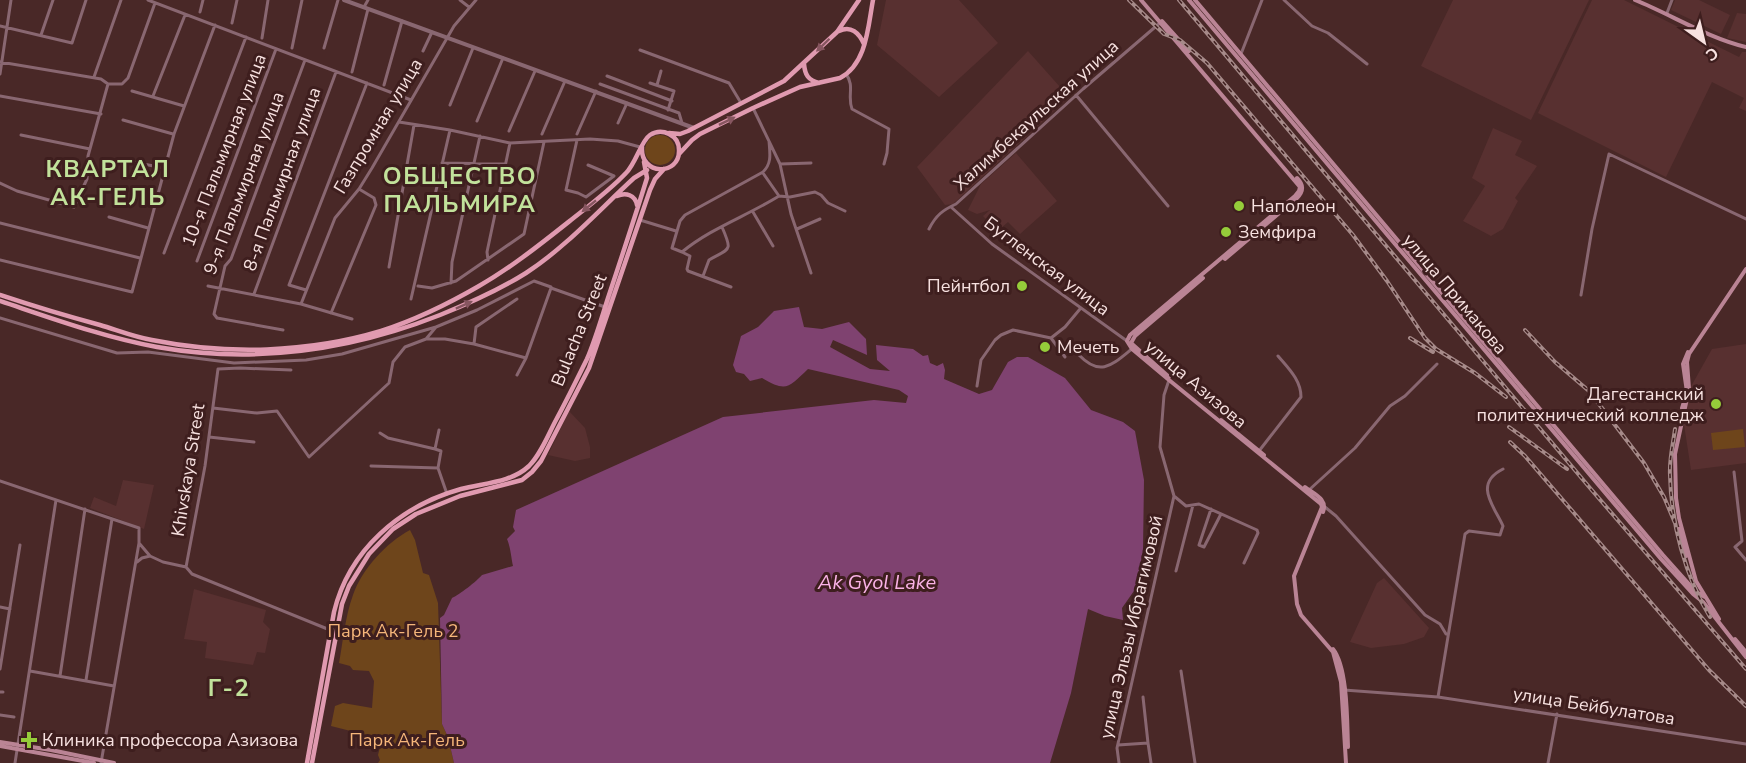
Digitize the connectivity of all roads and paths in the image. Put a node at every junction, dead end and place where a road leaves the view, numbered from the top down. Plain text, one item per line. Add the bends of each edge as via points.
1 (12, 0) edge
2 (53, 0) edge
3 (87, 0) edge
4 (122, 0) edge
5 (148, 0) edge
6 (202, 0) edge
7 (237, 0) edge
8 (268, 0) edge
9 (302, 0) edge
10 (338, 0) edge
11 (344, 0) edge
12 (368, 0) edge
13 (460, 0) edge
14 (476, 0) edge
15 (859, 0) edge
16 (873, 0) edge
17 (1142, 0) edge
18 (1190, 0) edge
19 (1195, 0) edge
20 (1262, 0) edge
21 (1284, 0) edge
22 (1635, 0) edge
23 (1672, 0) edge
24 (155, 3) junction
25 (469, 7) junction
26 (366, 8) junction
27 (200, 12) dead end
28 (1667, 13) junction
29 (185, 15) junction
30 (402, 21) junction
31 (1162, 22) junction
32 (232, 23) dead end
33 (215, 25) junction
34 (0, 26) edge
35 (7, 27) junction
36 (432, 32) junction
37 (837, 32) junction
38 (41, 35) junction
39 (246, 37) junction
40 (447, 37) junction
41 (262, 38) dead end
42 (864, 44) junction
43 (1746, 47) edge
44 (292, 48) dead end
45 (324, 48) dead end
46 (473, 48) junction
47 (276, 49) junction
48 (640, 50) dead end
49 (423, 51) dead end
50 (1240, 56) junction
51 (503, 58) junction
52 (305, 60) junction
53 (1, 62) edge
54 (804, 64) junction
55 (1367, 64) dead end
56 (535, 71) junction
57 (661, 71) dead end
58 (336, 72) junction
59 (352, 72) dead end
60 (0, 74) edge
61 (846, 74) junction
62 (607, 76) dead end
63 (94, 78) junction
64 (565, 81) junction
65 (650, 82) dead end
66 (819, 83) junction
67 (108, 84) junction
68 (367, 84) junction
69 (384, 84) dead end
70 (600, 84) dead end
71 (657, 85) junction
72 (132, 91) dead end
73 (596, 91) junction
74 (628, 95) junction
75 (1076, 95) junction
76 (0, 96) edge
77 (153, 96) junction
78 (411, 100) junction
79 (672, 101) junction
80 (626, 102) junction
81 (741, 103) junction
82 (450, 105) dead end
83 (184, 106) junction
84 (753, 108) junction
85 (668, 110) junction
86 (101, 114) junction
87 (123, 120) dead end
88 (477, 121) dead end
89 (399, 122) junction
90 (618, 123) dead end
91 (682, 123) junction
92 (414, 125) junction
93 (695, 128) junction
94 (450, 130) junction
95 (509, 131) dead end
96 (665, 132) junction
97 (174, 134) junction
98 (542, 134) dead end
99 (577, 134) dead end
100 (21, 135) dead end
101 (480, 136) junction
102 (577, 140) junction
103 (769, 141) junction
104 (544, 142) junction
105 (510, 143) junction
106 (642, 147) junction
107 (90, 149) junction
108 (679, 154) junction
109 (642, 156) junction
110 (134, 162) dead end
111 (442, 163) junction
112 (474, 164) junction
113 (506, 164) junction
114 (780, 164) junction
115 (811, 164) dead end
116 (884, 164) dead end
117 (588, 165) dead end
118 (164, 168) junction
119 (652, 168) junction
120 (664, 169) junction
121 (646, 170) junction
122 (763, 172) junction
123 (0, 183) edge
124 (359, 189) junction
125 (779, 196) junction
126 (614, 197) junction
127 (787, 197) junction
128 (638, 206) junction
129 (951, 206) junction
130 (1168, 206) dead end
131 (845, 211) dead end
132 (753, 212) junction
133 (109, 217) dead end
134 (634, 218) junction
135 (820, 219) dead end
136 (1746, 219) edge
137 (640, 220) junction
138 (0, 223) edge
139 (722, 227) junction
140 (148, 228) junction
141 (797, 229) junction
142 (929, 229) dead end
143 (676, 231) junction
144 (773, 246) dead end
145 (682, 252) junction
146 (164, 253) dead end
147 (140, 258) junction
148 (0, 260) edge
149 (488, 260) junction
150 (197, 261) dead end
151 (389, 267) dead end
152 (1746, 268) edge
153 (811, 273) dead end
154 (703, 276) junction
155 (451, 283) junction
156 (208, 286) dead end
157 (418, 286) dead end
158 (732, 286) dead end
159 (219, 287) junction
160 (552, 288) junction
161 (306, 290) junction
162 (254, 294) junction
163 (1581, 295) dead end
164 (0, 296) edge
165 (411, 299) dead end
166 (517, 299) dead end
167 (0, 301) edge
168 (302, 304) junction
169 (608, 308) junction
170 (1080, 309) junction
171 (331, 313) junction
172 (0, 318) edge
173 (352, 319) dead end
174 (436, 327) junction
175 (283, 330) dead end
176 (1051, 338) junction
177 (426, 339) junction
178 (474, 344) junction
179 (1131, 345) junction
180 (1079, 355) dead end
181 (1278, 356) dead end
182 (1065, 357) dead end
183 (526, 358) junction
184 (1437, 364) dead end
185 (291, 370) dead end
186 (517, 375) dead end
187 (1169, 380) junction
188 (977, 386) dead end
189 (213, 408) junction
190 (439, 430) dead end
191 (380, 433) dead end
192 (209, 437) junction
193 (254, 442) dead end
194 (435, 449) junction
195 (1259, 451) junction
196 (371, 466) dead end
197 (438, 468) junction
198 (1503, 469) dead end
199 (1734, 472) dead end
200 (0, 481) edge
201 (497, 481) junction
202 (500, 487) junction
203 (1309, 490) junction
204 (447, 494) junction
205 (1174, 496) junction
206 (56, 500) junction
207 (1192, 505) junction
208 (1325, 507) junction
209 (85, 509) junction
210 (1211, 509) junction
211 (1221, 513) junction
212 (112, 519) junction
213 (140, 543) junction
214 (20, 545) dead end
215 (150, 556) junction
216 (1746, 560) edge
217 (136, 563) junction
218 (1244, 563) dead end
219 (186, 567) junction
220 (1176, 571) dead end
221 (1697, 591) junction
222 (342, 592) junction
223 (1702, 599) junction
224 (0, 607) edge
225 (10, 609) junction
226 (337, 613) junction
227 (330, 630) junction
228 (1447, 636) junction
229 (1746, 655) edge
230 (0, 669) edge
231 (30, 671) junction
232 (1180, 671) dead end
233 (60, 676) junction
234 (86, 680) junction
235 (114, 686) junction
236 (1343, 690) junction
237 (1143, 697) dead end
238 (1438, 697) junction
239 (1557, 714) junction
240 (0, 716) edge
241 (14, 717) dead end
242 (1148, 743) junction
243 (0, 744) edge
244 (1746, 744) edge
245 (1118, 745) junction
246 (18, 747) junction
247 (74, 759) edge
248 (102, 762) edge
249 (15, 763) edge
250 (94, 763) edge
251 (114, 763) edge
252 (307, 763) edge
253 (312, 763) edge
254 (1119, 763) edge
255 (1151, 763) edge
256 (1195, 763) edge
257 (1347, 763) edge
258 (1548, 763) edge

1 - 35 street
2 - 38 street
3 - 38 street via 72,43
4 - 63 street
5 - 24 street
6 - 27 street
7 - 32 street
8 - 41 street
9 - 44 street
10 - 45 street
11 - 26 street
12 - 26 street
13 - 25 street
14 - 25 street, Газпромная улица
15 - 37 main road
16 - 42 main road
17 - 31 main road, улица Азизова
18 - 50 main road, улица Примакова
19 - 50 main road, улица Примакова
20 - 50 street
21 - 55 street via 1312,26 1328,33
22 - 28 main road
23 - 28 street
24 - 29 street
24 - 67 street via 128,78 122,84
25 - 40 street, Газпромная улица
26 - 30 street
26 - 59 street
28 - 43 main road
29 - 33 street
29 - 77 street
30 - 36 street
30 - 69 street
31 - 75 street, Халимбекаульская улица
31 - 179 main road, улица Азизова via 1303,186 1300,195 1135,336
33 - 39 street
33 - 83 street
34 - 35 street
35 - 38 street
35 - 53 street
36 - 40 street
36 - 49 street
37 - 42 main road via 851,30
37 -> 54 main road
39 - 47 street
39 - 146 street
40 - 46 street
40 - 78 street, Газпромная улица
42 - 61 main road
46 - 51 street
46 - 82 street
47 - 52 street
47 - 150 street, 10-я Пальмирная улица
48 - 81 street via 729,83
50 - 221 main road, улица Примакова
50 - 223 main road, улица Примакова via 1655,552
51 - 56 street
51 - 88 street
52 - 58 street
52 - 159 street, 9-я Пальмирная улица
53 - 60 street
53 - 63 street
54 - 66 main road via 808,79
54 - 81 main road via 776,87
56 - 64 street
56 - 95 street
57 - 71 street
58 - 68 street
58 - 162 street, 8-я Пальмирная улица
61 - 66 main road
61 - 116 street via 851,83 852,109 889,129
62 - 79 street
63 - 67 street
64 - 73 street
64 - 98 street
65 - 71 street
66 - 84 main road
67 - 86 street
68 - 78 street
68 - 161 street via 289,285
70 - 74 street
71 - 79 street via 674,91
72 - 77 street
73 - 80 street
73 - 99 street
74 - 80 street
74 - 85 street
75 - 129 street, Халимбекаульская улица
75 - 130 street
76 - 86 street
77 - 83 street
78 - 89 street, Газпромная улица
79 - 85 street
80 - 90 street
80 - 91 street
81 - 93 main road
83 - 97 street
84 - 103 street
108 -> 84 main road via 700,134
85 - 91 street via 680,115
86 - 107 street
87 - 97 street
89 - 92 street
89 - 124 street, Газпромная улица
91 - 93 street
92 - 94 street
92 - 151 street
93 - 96 main road via 680,135
94 - 101 street
94 - 111 street
96 - 106 main road via 650,135
96 - 108 main road via 676,140
97 - 118 street
100 - 107 street
101 - 105 street
101 - 112 street
102 - 104 street
102 - 106 street via 618,141
102 - 117 street via 566,190 586,197 614,176
103 - 114 street
103 - 122 street via 770,160
104 - 105 street
104 - 149 street via 524,234
105 - 113 street
106 - 109 main road
106 -> 164 main road via 626,174 518,261 437,309 380,331 318,345 204,348 151,340
107 - 123 street via 87,179 74,207
108 - 120 main road
109 - 119 main road
109 - 121 main road, Bulacha Street
110 - 118 street
111 - 112 street
111 - 165 street
112 - 113 street
112 - 155 street via 452,262
113 - 149 street
114 - 115 street
114 - 127 street
118 - 140 street
119 - 120 main road
119 - 121 main road
120 - 137 main road, Bulacha Street via 652,185
121 - 126 main road
121 - 128 main road, Bulacha Street
122 - 125 street
122 - 143 street via 693,210 680,221
124 - 161 street, Газпромная улица via 335,218
124 - 171 street via 376,202
125 - 127 street
125 - 132 street
126 - 128 main road via 629,194
167 -> 126 main road via 116,337 177,350 253,355 320,350 398,331 497,290 551,255
127 - 131 street via 819,193 828,203
127 - 141 street
128 - 134 main road, Bulacha Street
129 - 142 street, Халимбекаульская улица via 934,219
129 - 170 street, Бугленская улица via 992,244
132 - 139 street
132 - 144 street
133 - 140 street
134 - 137 main road
134 - 169 main road, Bulacha Street
135 - 141 street
136 - 163 street via 1610,154
137 - 143 street
137 - 169 main road, Bulacha Street
138 - 147 street
139 - 145 street
139 - 154 street via 730,248 709,260
140 - 147 street
141 - 153 street
143 - 145 street via 671,247
145 - 154 street via 690,256 687,271
147 - 148 street via 132,292
149 - 155 street
152 - 221 main road via 1683,364 1687,392 1673,454 1673,484 1682,540
152 - 223 main road via 1687,362 1689,389 1675,454 1674,482 1678,518
154 - 158 street
155 - 157 street via 432,288
156 - 159 street
159 - 162 street
159 - 175 street, 9-я Пальмирная улица via 217,318
160 - 169 street
160 - 174 street via 534,281
160 - 183 street
161 - 168 street, Газпромная улица
162 - 168 street
166 - 178 street via 476,327
168 - 171 street
169 - 201 main road, Bulacha Street via 581,372 536,458 519,474
169 - 202 main road, Bulacha Street via 589,368 541,461 522,480
170 - 176 street
170 - 179 street, Бугленская улица
171 - 173 street
172 - 174 street via 117,353 136,351 234,363 342,354
174 - 177 street
176 - 182 street
176 - 188 street via 1013,330 1001,335 981,360
177 - 178 street
177 - 189 street via 405,347 393,362 389,383 309,457 278,411
178 - 183 street
179 - 180 street via 1110,366 1094,367
179 - 187 main road, улица Азизова
179 - 195 main road, улица Азизова
181 - 195 street via 1295,377 1301,397
183 - 186 street
184 - 203 street via 1390,406 1355,448
185 - 189 street, Khivskaya Street via 218,369
187 - 205 street via 1160,447
187 - 236 main road, улица Азизова via 1321,504 1294,576 1299,612 1333,652
189 - 192 street, Khivskaya Street
190 - 194 street
191 - 194 street
192 - 193 street
192 - 219 street, Khivskaya Street
194 - 197 street via 441,451
195 - 203 main road, улица Азизова
196 - 197 street
197 - 204 street
198 - 228 street via 1493,476 1487,493 1503,526 1500,535 1466,532
199 - 216 street via 1742,541 1735,547
200 - 206 street
201 - 202 main road
201 - 204 main road, Bulacha Street
202 - 222 main road, Bulacha Street via 448,500 393,529
203 - 208 main road, улица Азизова via 1323,500
204 - 222 main road, Bulacha Street via 417,507 376,536 359,557
205 - 207 street via 1186,506
205 - 245 street, улица Эльзы Ибрагимовой
206 - 209 street
206 - 231 street
207 - 210 street
207 - 220 street
208 - 228 street via 1430,619 1442,625
208 - 236 main road, улица Азизова via 1296,576 1302,614 1336,653
209 - 212 street
209 - 233 street
210 - 211 street
210 - 211 street via 1199,545 1204,547
211 - 218 street via 1257,531
212 - 213 street via 139,528
212 - 234 street
213 - 215 street
213 - 217 street
214 - 225 street
215 - 217 street
215 - 219 street
217 - 235 street
219 - 227 street via 192,574
221 - 223 main road, улица Примакова
222 - 226 main road
223 - 229 main road
224 - 225 street
225 - 230 street
226 - 227 main road
226 - 253 main road
227 - 252 main road
228 - 238 street
231 - 233 street
231 - 246 street
232 - 256 street
233 - 234 street
234 - 235 street
235 - 248 street
236 - 238 street, улица Бейбулатова
236 - 257 main road, улица Азизова
237 - 242 street
238 - 239 street, улица Бейбулатова
239 - 244 street, улица Бейбулатова
239 - 258 street
240 - 241 street
242 - 245 street
242 - 255 street
243 - 246 main road
245 - 254 street, улица Эльзы Ибрагимовой
246 - 247 main road
246 - 249 street
247 - 248 main road
247 - 250 main road
248 - 251 main road

